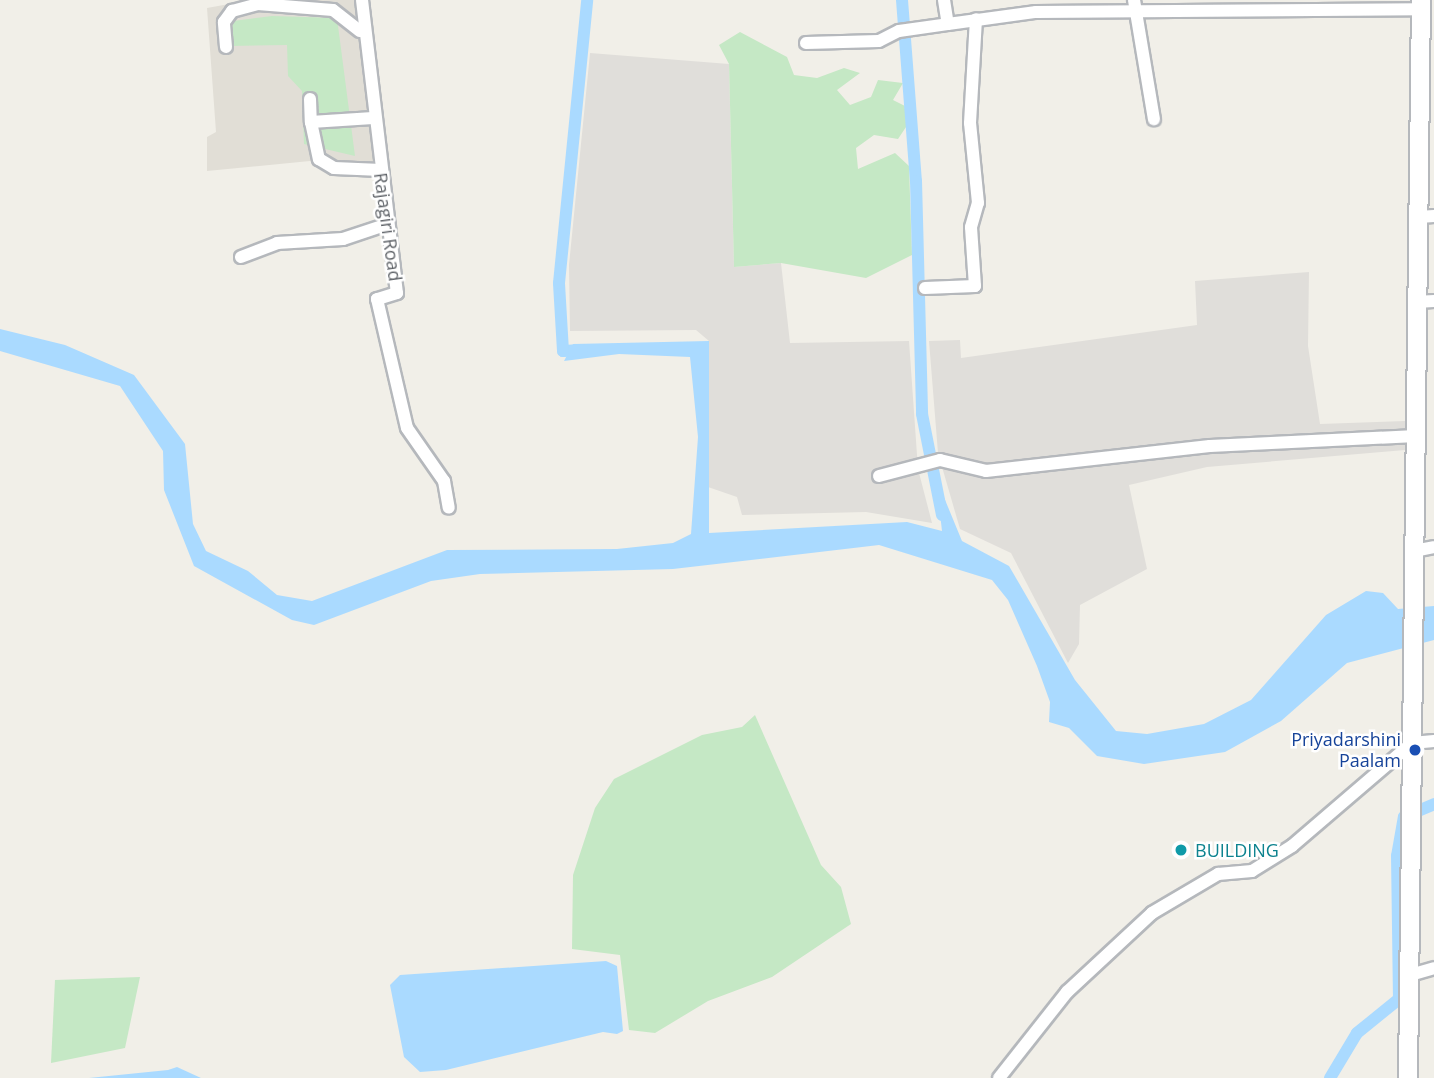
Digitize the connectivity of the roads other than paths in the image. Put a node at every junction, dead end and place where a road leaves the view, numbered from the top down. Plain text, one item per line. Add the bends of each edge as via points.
1 (362, 0) edge
2 (944, 0) edge
3 (1420, 4) edge
4 (1135, 5) edge
5 (976, 19) junction
6 (948, 24) junction
7 (360, 30) junction
8 (806, 43) dead end
9 (226, 47) dead end
10 (310, 99) dead end
11 (373, 118) junction
12 (1154, 119) dead end
13 (311, 122) junction
14 (381, 170) junction
15 (1427, 216) edge
16 (388, 225) junction
17 (242, 257) dead end
18 (925, 288) dead end
19 (1425, 301) edge
20 (1416, 436) junction
21 (879, 476) dead end
22 (449, 508) dead end
23 (1434, 547) edge
24 (1414, 551) junction
25 (1434, 741) edge
26 (1412, 743) junction
27 (1434, 968) edge
28 (1410, 975) junction
29 (999, 1078) edge
30 (1408, 1078) edge

1 - 7 street, Rajagiri Road
2 - 6 street
3 - 4 street
3 - 15 main road
4 - 5 street
4 - 12 street
5 - 6 street
5 - 18 street via 970,122 978,203 971,227 975,286
6 - 8 street via 904,31 879,41
7 - 9 street via 333,10 258,4 232,11 225,22
7 - 11 street, Rajagiri Road
10 - 13 street
11 - 13 street
11 - 14 street, Rajagiri Road
13 - 14 street via 319,159 334,168
14 - 16 street, Rajagiri Road
15 - 19 main road
16 - 17 street via 343,239 277,243
16 - 22 street, Rajagiri Road via 397,293 377,299 386,352 407,428 444,481
19 - 20 main road
20 - 21 street via 1210,446 986,471 940,460
20 - 24 main road
23 - 24 street
24 - 26 main road
25 - 26 street
26 - 28 main road
26 - 29 street via 1292,846 1252,871 1218,874 1152,912 1067,992
27 - 28 street
28 - 30 main road

